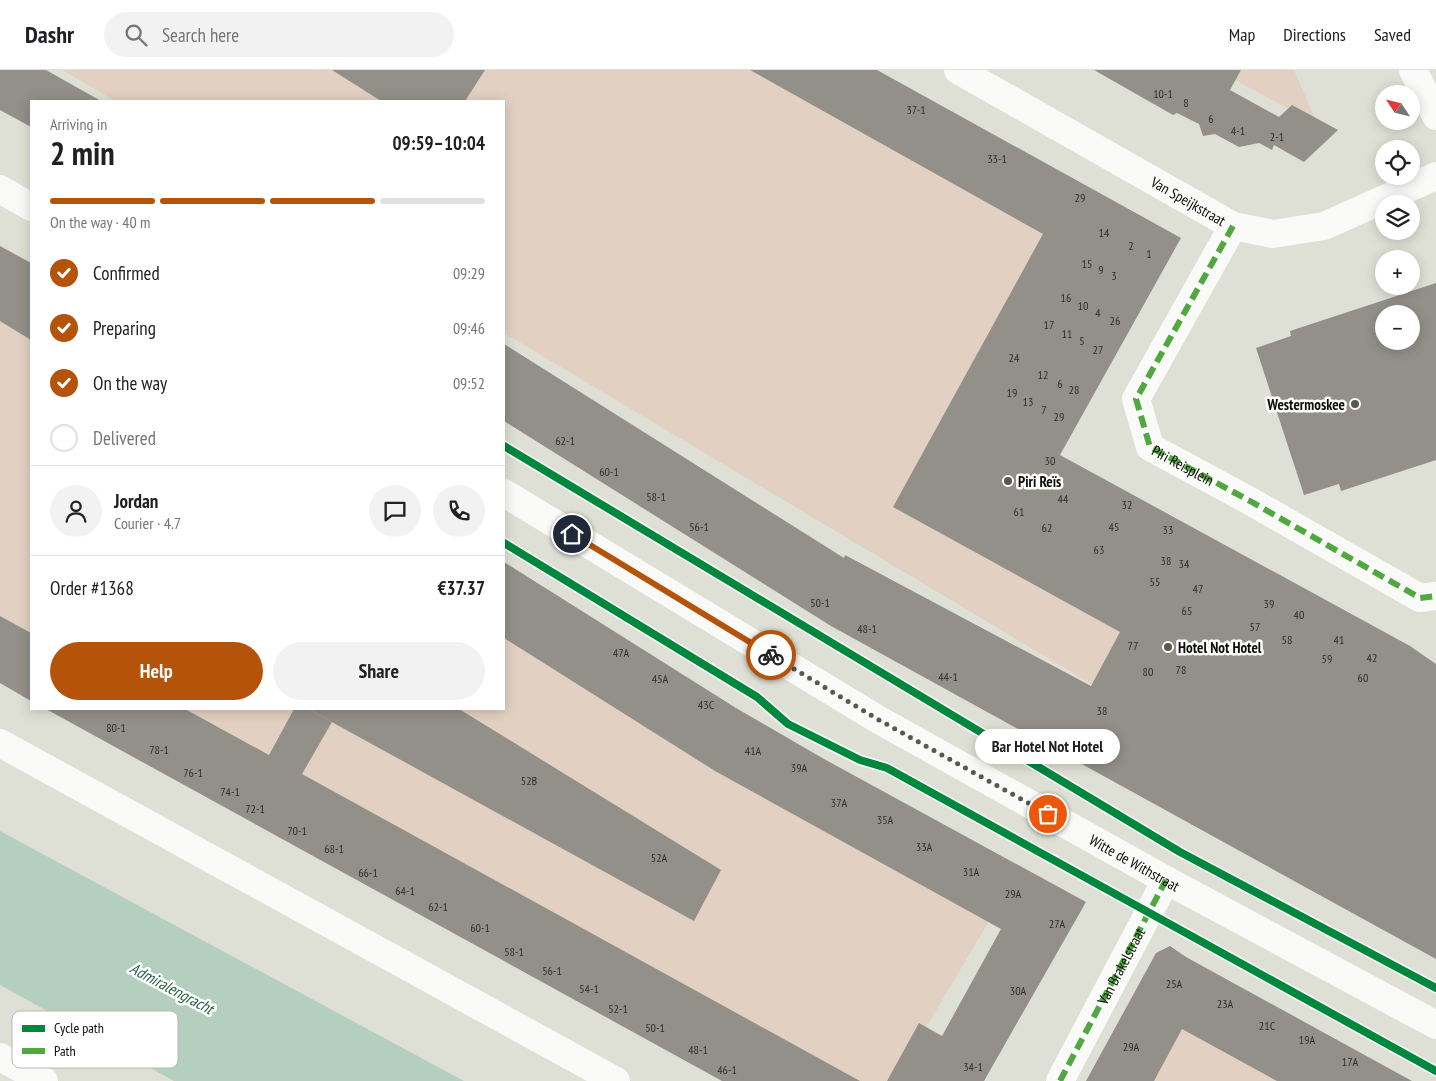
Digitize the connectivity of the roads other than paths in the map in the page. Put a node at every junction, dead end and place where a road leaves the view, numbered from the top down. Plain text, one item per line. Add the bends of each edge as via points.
1 (958, 70) edge
2 (1413, 70) edge
3 (1436, 116) edge
4 (1436, 176) edge
5 (0, 189) edge
6 (30, 207) edge
7 (1233, 226) junction
8 (505, 494) edge
9 (1436, 596) edge
10 (0, 743) edge
11 (1166, 880) junction
12 (1436, 1025) edge
13 (0, 1057) edge
14 (12, 1064) edge
15 (20, 1068) edge
16 (44, 1081) edge
17 (616, 1081) edge
18 (1060, 1081) edge

1 - 7 street, Van Speijkstraat
2 - 3 street
4 - 7 street, Van Speijkstraat via 1324,226 1273,234
5 - 6 street
7 - 9 street, Piri Reisplein via 1136,399 1150,447 1420,598
8 - 11 street, Witte de Withstraat via 879,720
10 - 17 street
11 - 12 street, Witte de Withstraat
11 - 18 street, Van Brakelstraat
13 - 14 street
15 - 16 street

